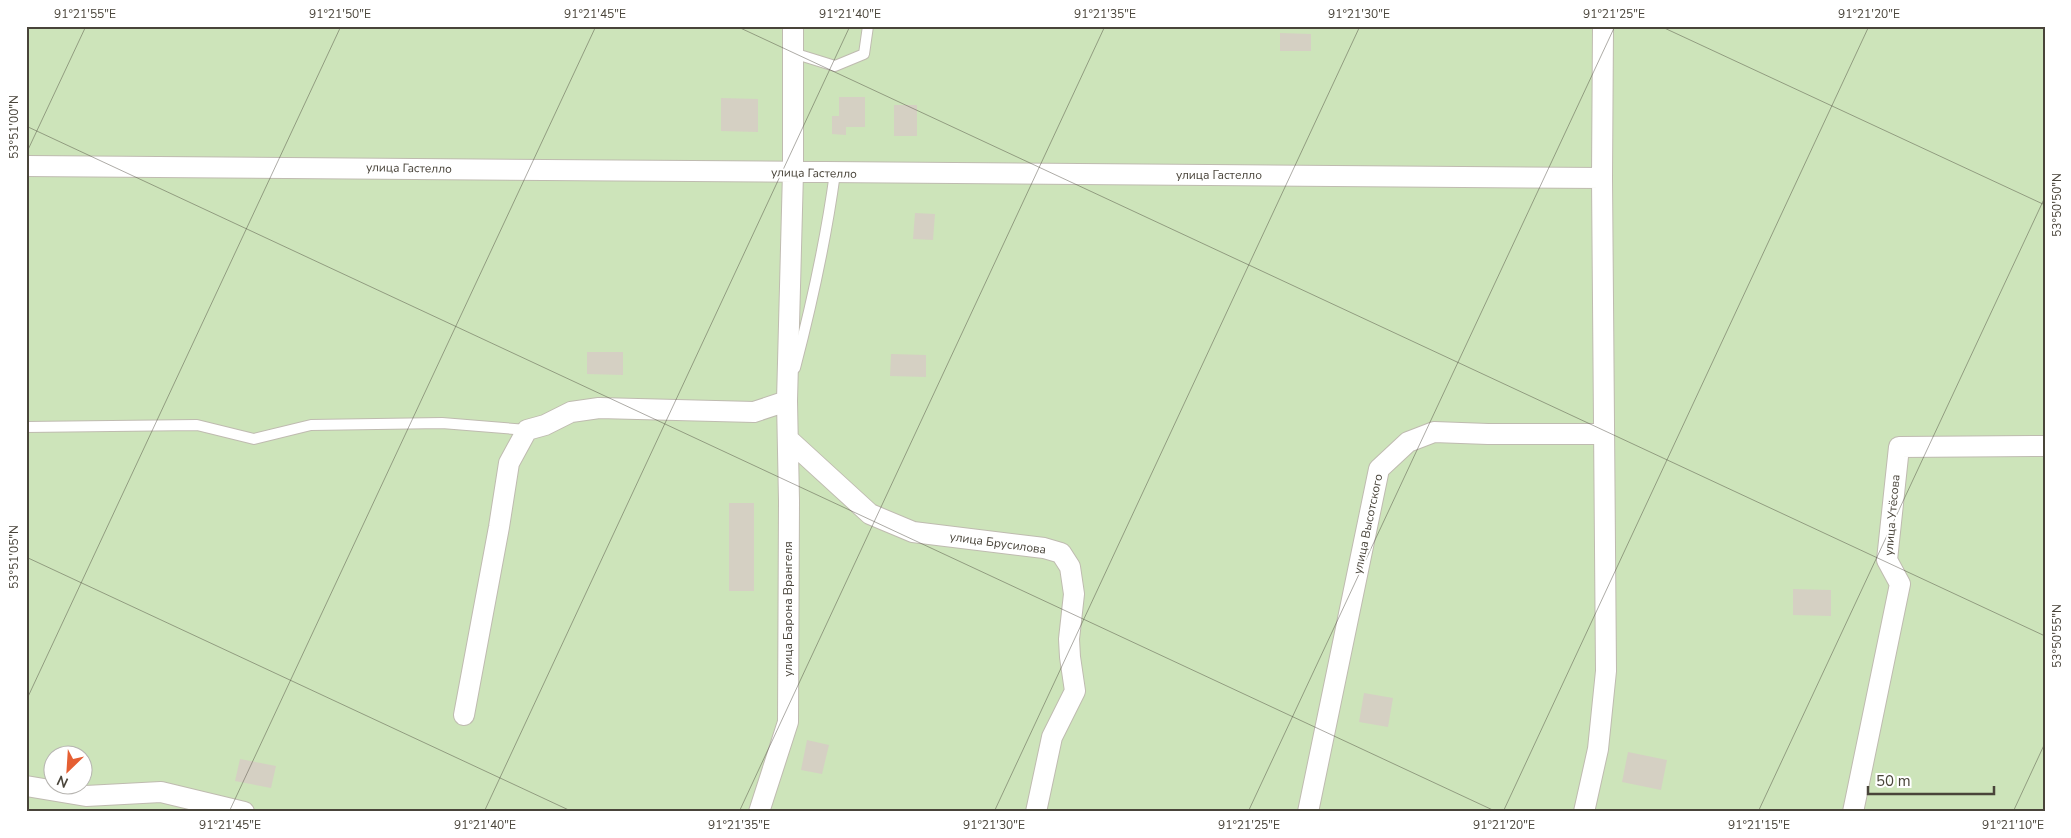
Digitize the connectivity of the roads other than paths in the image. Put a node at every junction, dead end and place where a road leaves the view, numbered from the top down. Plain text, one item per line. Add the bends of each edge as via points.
1 (793, 26) edge
2 (868, 26) edge
3 (1603, 26) edge
4 (793, 53) junction
5 (26, 166) edge
6 (793, 172) junction
7 (835, 173) junction
8 (1602, 178) junction
9 (787, 401) junction
10 (26, 427) edge
11 (527, 430) junction
12 (1604, 434) junction
13 (788, 439) junction
14 (2045, 446) edge
15 (464, 715) dead end
16 (26, 786) edge
17 (244, 812) edge
18 (759, 812) edge
19 (1036, 812) edge
20 (1308, 812) edge
21 (1584, 812) edge
22 (1853, 812) edge

1 - 4 street, улица Барона Врангеля
2 - 4 lane via 864,54 835,66
3 - 8 street
4 - 6 street, улица Барона Врангеля
5 - 6 street, улица Гастелло
6 - 7 street, улица Гастелло
6 - 9 street, улица Барона Врангеля
7 - 8 street, улица Гастелло
7 - 9 lane via 816,285
8 - 12 street
9 - 11 street via 754,412 599,408 570,412
9 - 13 street, улица Барона Врангеля
10 - 11 lane via 197,425 254,439 311,424 442,423
11 - 15 street via 509,463
12 - 20 street, улица Высотского via 1434,432 1408,442 1380,469
12 - 21 street via 1606,671 1598,749
13 - 18 street, улица Барона Врангеля via 788,722
13 - 19 street, улица Брусилова via 870,514 904,529 1061,553 1070,567 1074,594 1070,639 1075,691 1052,737
14 - 22 street, улица Утёсова via 1899,447 1887,560 1900,584
16 - 17 street via 86,796 161,792

